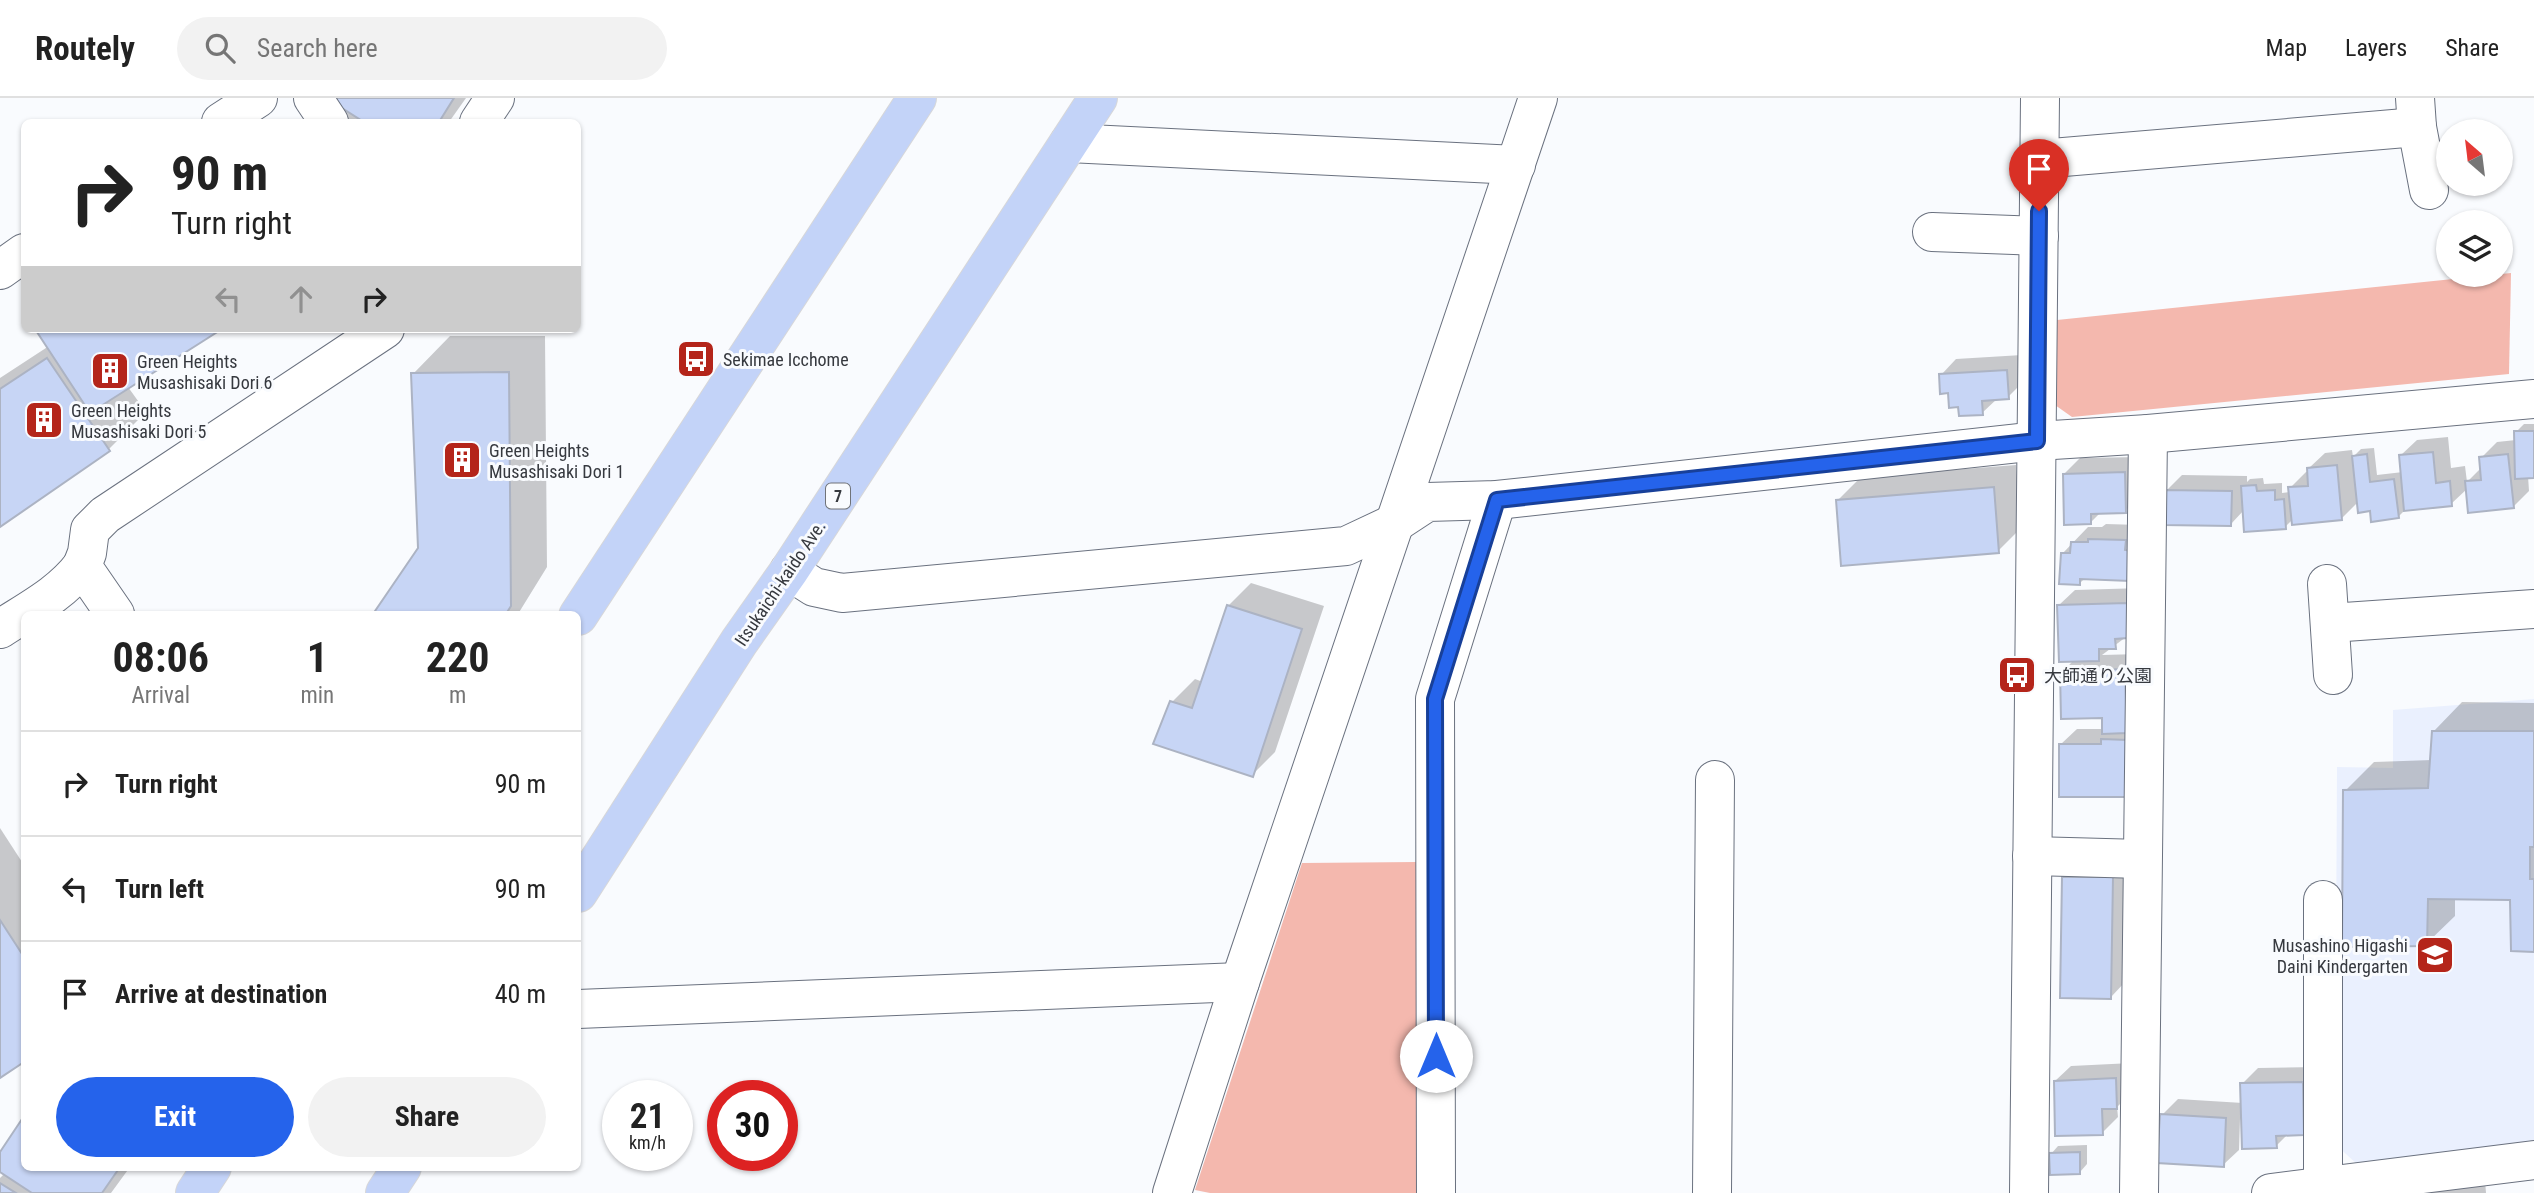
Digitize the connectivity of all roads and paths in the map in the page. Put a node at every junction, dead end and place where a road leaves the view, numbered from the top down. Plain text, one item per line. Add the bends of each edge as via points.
1 (258, 98) edge
2 (313, 98) edge
3 (495, 98) edge
4 (917, 98) edge
5 (1098, 98) edge
6 (1538, 98) edge
7 (2040, 98) edge
8 (2416, 113) edge
9 (226, 119) edge
10 (327, 119) edge
11 (481, 119) edge
12 (1069, 144) junction
13 (2040, 159) junction
14 (1516, 164) junction
15 (2429, 190) dead end
16 (1932, 232) dead end
17 (2039, 236) junction
18 (21, 255) edge
19 (0, 270) edge
20 (379, 333) edge
21 (2534, 399) edge
22 (2148, 434) junction
23 (2037, 441) junction
24 (1497, 500) junction
25 (1395, 523) junction
26 (82, 566) junction
27 (789, 571) junction
28 (2327, 584) dead end
29 (2534, 609) edge
30 (28, 611) edge
31 (113, 611) edge
32 (581, 611) edge
33 (21, 615) edge
34 (2330, 623) junction
35 (0, 629) edge
36 (2333, 675) dead end
37 (1715, 780) dead end
38 (2032, 856) junction
39 (2142, 859) junction
40 (581, 888) edge
41 (2323, 900) dead end
42 (1240, 982) junction
43 (581, 1009) edge
44 (2534, 1160) edge
45 (209, 1171) edge
46 (399, 1171) edge
47 (2493, 1179) edge
48 (2323, 1190) edge
49 (195, 1193) edge
50 (385, 1193) edge
51 (1172, 1193) edge
52 (1436, 1193) edge
53 (1712, 1193) edge
54 (2029, 1193) edge
55 (2139, 1193) edge
56 (2271, 1193) edge

1 - 9 street
2 - 10 street
3 - 11 street
4 - 32 main road
5 - 12 main road, Itsukaichi-kaido Ave. / 7
6 - 14 street
7 - 13 street
8 - 13 street
8 - 15 street
12 - 14 street
12 - 27 main road, Itsukaichi-kaido Ave. / 7
13 - 17 street
14 - 25 street
16 - 17 street
17 - 23 street
18 - 19 street
20 - 26 street via 105,515 90,530
21 - 22 street
22 - 23 street
22 - 39 street
23 - 24 street
23 - 38 street
24 - 25 street via 1427,502
24 - 52 street via 1435,699
25 - 27 street via 1346,546 842,593 814,587
25 - 42 street
26 - 30 street via 72,579
26 - 31 street
27 - 40 main road, Itsukaichi-kaido Ave. / 7
28 - 34 street
29 - 34 street
33 - 35 street
34 - 36 street
37 - 53 street
38 - 39 street
38 - 54 street
39 - 55 street
41 - 48 street
42 - 43 street
42 - 51 street
44 - 47 street
45 - 49 main road
46 - 50 main road
47 - 48 street
48 - 56 street

